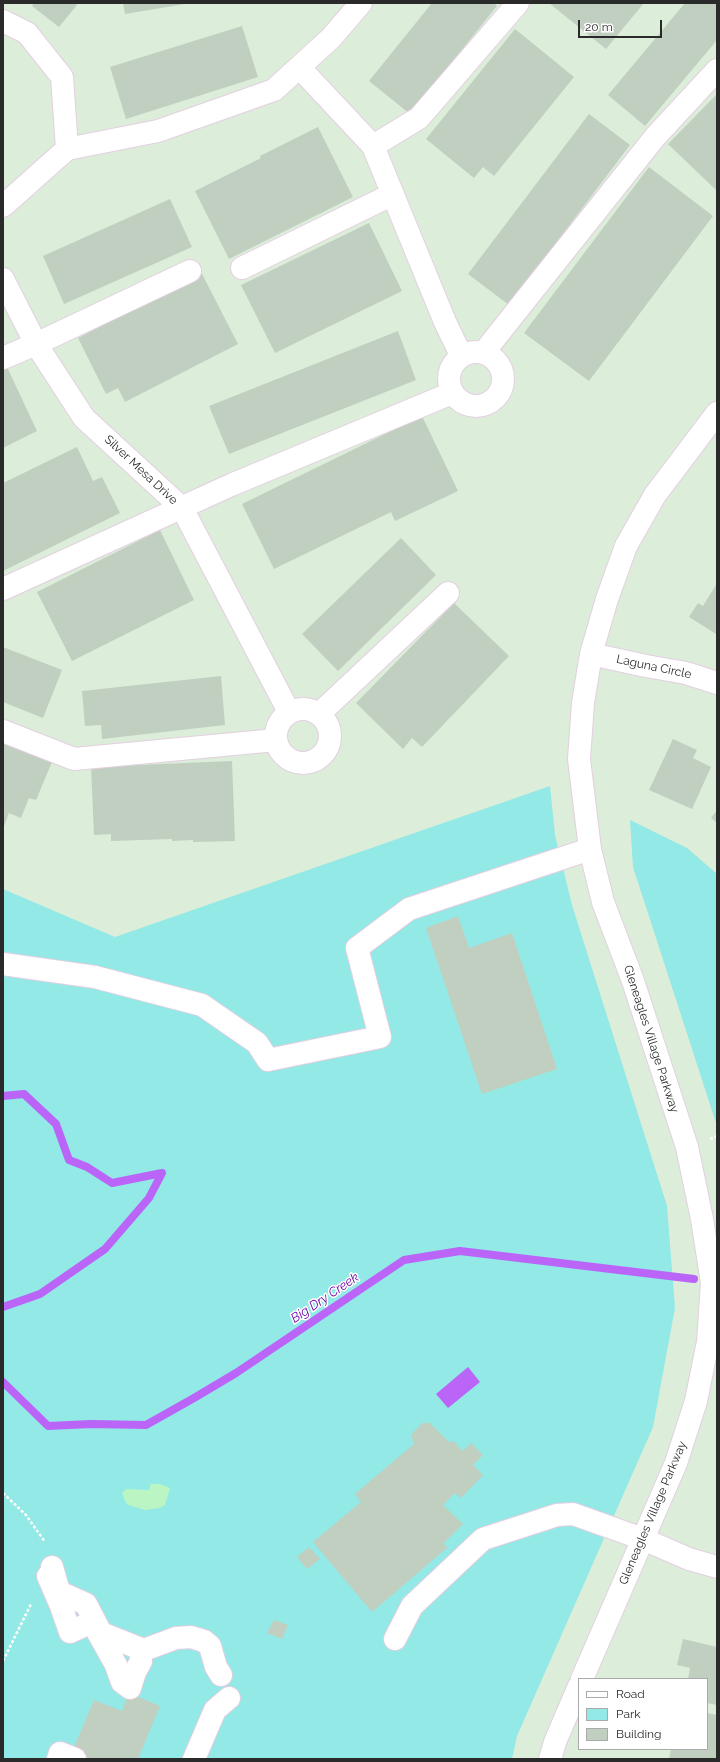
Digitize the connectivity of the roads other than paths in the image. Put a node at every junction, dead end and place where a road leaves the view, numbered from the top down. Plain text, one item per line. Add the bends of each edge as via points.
1 (361, 3) edge
2 (518, 3) edge
3 (3, 21) edge
4 (300, 67) junction
5 (717, 70) edge
6 (373, 146) junction
7 (67, 149) junction
8 (393, 194) junction
9 (3, 206) edge
10 (242, 268) dead end
11 (190, 271) dead end
12 (3, 279) edge
13 (36, 344) junction
14 (484, 352) junction
15 (462, 355) junction
16 (3, 358) edge
17 (452, 393) junction
18 (717, 413) edge
19 (182, 508) junction
20 (3, 589) edge
21 (448, 593) dead end
22 (591, 654) junction
23 (717, 683) edge
24 (289, 712) junction
25 (319, 714) junction
26 (3, 731) edge
27 (276, 740) junction
28 (590, 850) junction
29 (3, 964) edge
30 (643, 1539) junction
31 (717, 1567) edge
32 (395, 1639) dead end
33 (141, 1651) junction
34 (221, 1675) dead end
35 (582, 1678) edge
36 (578, 1688) edge
37 (229, 1698) dead end
38 (58, 1759) edge
39 (75, 1759) edge
40 (194, 1759) edge
41 (550, 1759) edge

1 - 4 street via 332,38
2 - 6 street via 419,118
3 - 7 street via 27,33 62,77
4 - 6 street
4 - 7 street via 267,93 158,131
5 - 14 street via 655,137
6 - 8 street
7 - 9 street
8 - 10 street
8 - 15 street via 445,322
11 - 13 street
12 - 13 street, Silver Mesa Drive
13 - 16 street
13 - 19 street, Silver Mesa Drive via 84,418
14 - 15 street via 473,351
14 - 17 street via 501,367 503,379 501,390 496,397 483,406 472,406 459,401
15 - 17 street via 452,365 448,374
17 - 19 street
18 - 22 street, Gleneagles Village Parkway via 655,495 626,546
19 - 20 street
19 - 24 street, Silver Mesa Drive
21 - 25 street
22 - 23 street, Laguna Circle via 686,672
22 - 28 street, Gleneagles Village Parkway via 582,702 579,759
24 - 25 street via 300,708 311,709
24 - 27 street via 279,722
25 - 27 street via 328,724 330,736 328,747 319,758 310,762 292,761 279,750
26 - 27 street via 74,759
28 - 29 street via 409,908 357,948 380,1037 268,1060 257,1043 202,1005 95,977
28 - 30 street, Gleneagles Village Parkway via 603,902 633,981 687,1147 712,1283 708,1342 696,1401 676,1463
30 - 31 street via 689,1559
30 - 32 street via 574,1514 557,1515 483,1539 412,1606
30 - 35 street, Gleneagles Village Parkway
33 - 33 street via 101,1633 86,1604 59,1592 50,1572 70,1632 92,1622 116,1665 122,1682 130,1688 141,1661
33 - 34 street via 176,1638 191,1637 204,1640 210,1646
36 - 41 street
37 - 40 street via 215,1710
38 - 39 street via 60,1753

